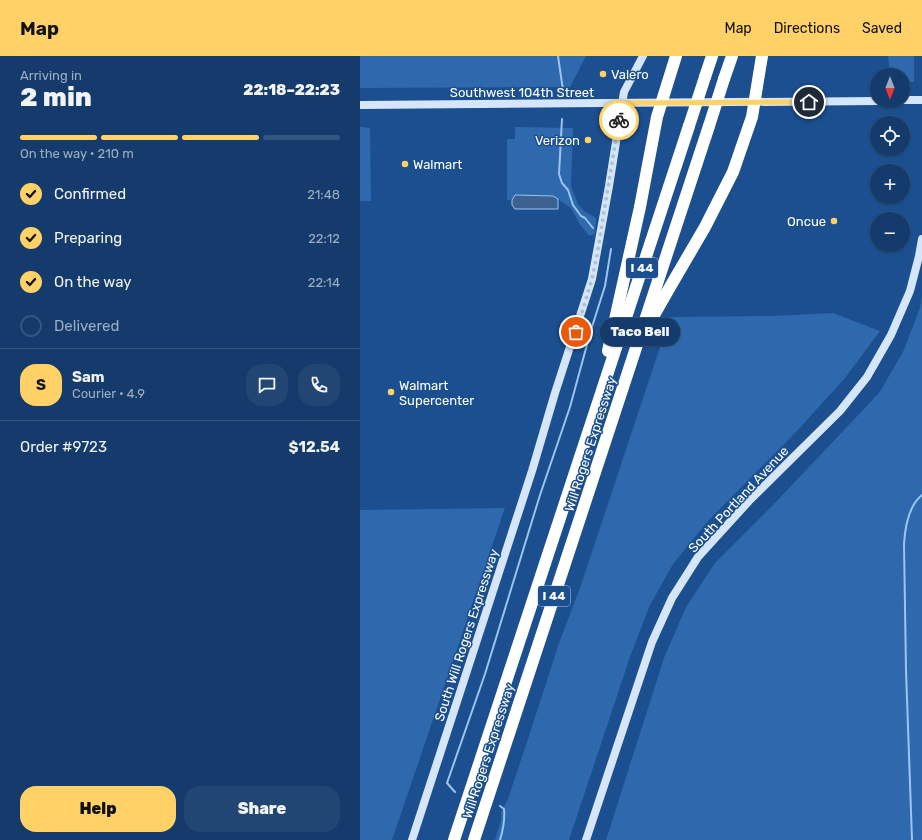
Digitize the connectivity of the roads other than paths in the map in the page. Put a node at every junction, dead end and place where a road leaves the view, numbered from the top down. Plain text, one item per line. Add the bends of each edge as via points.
1 (643, 56) edge
2 (676, 56) edge
3 (712, 56) edge
4 (732, 56) edge
5 (762, 56) edge
6 (910, 100) edge
7 (922, 100) edge
8 (870, 101) edge
9 (755, 102) junction
10 (623, 103) junction
11 (661, 103) junction
12 (360, 105) edge
13 (922, 239) edge
14 (635, 351) junction
15 (595, 409) junction
16 (412, 840) edge
17 (454, 840) edge
18 (474, 840) edge
19 (586, 840) edge

1 - 10 main road via 624,92
2 - 11 highway
3 - 15 highway, Will Rogers Expressway / I 44, bridge
4 - 14 highway, Will Rogers Expressway / I 44, bridge
5 - 9 highway
6 - 7 main road
8 - 9 main road, Southwest 104th Street
9 - 11 main road, Southwest 104th Street
9 - 14 highway via 743,145 726,188
10 - 11 main road, Southwest 104th Street
10 - 12 main road, Southwest 104th Street
10 - 16 main road, South Will Rogers Expressway via 592,279
11 - 15 highway
13 - 19 main road, South Portland Avenue via 910,291 891,335 866,377 840,411 749,501 698,557 672,598 652,642
14 - 18 highway, Will Rogers Expressway / I 44
15 - 17 highway, Will Rogers Expressway / I 44

